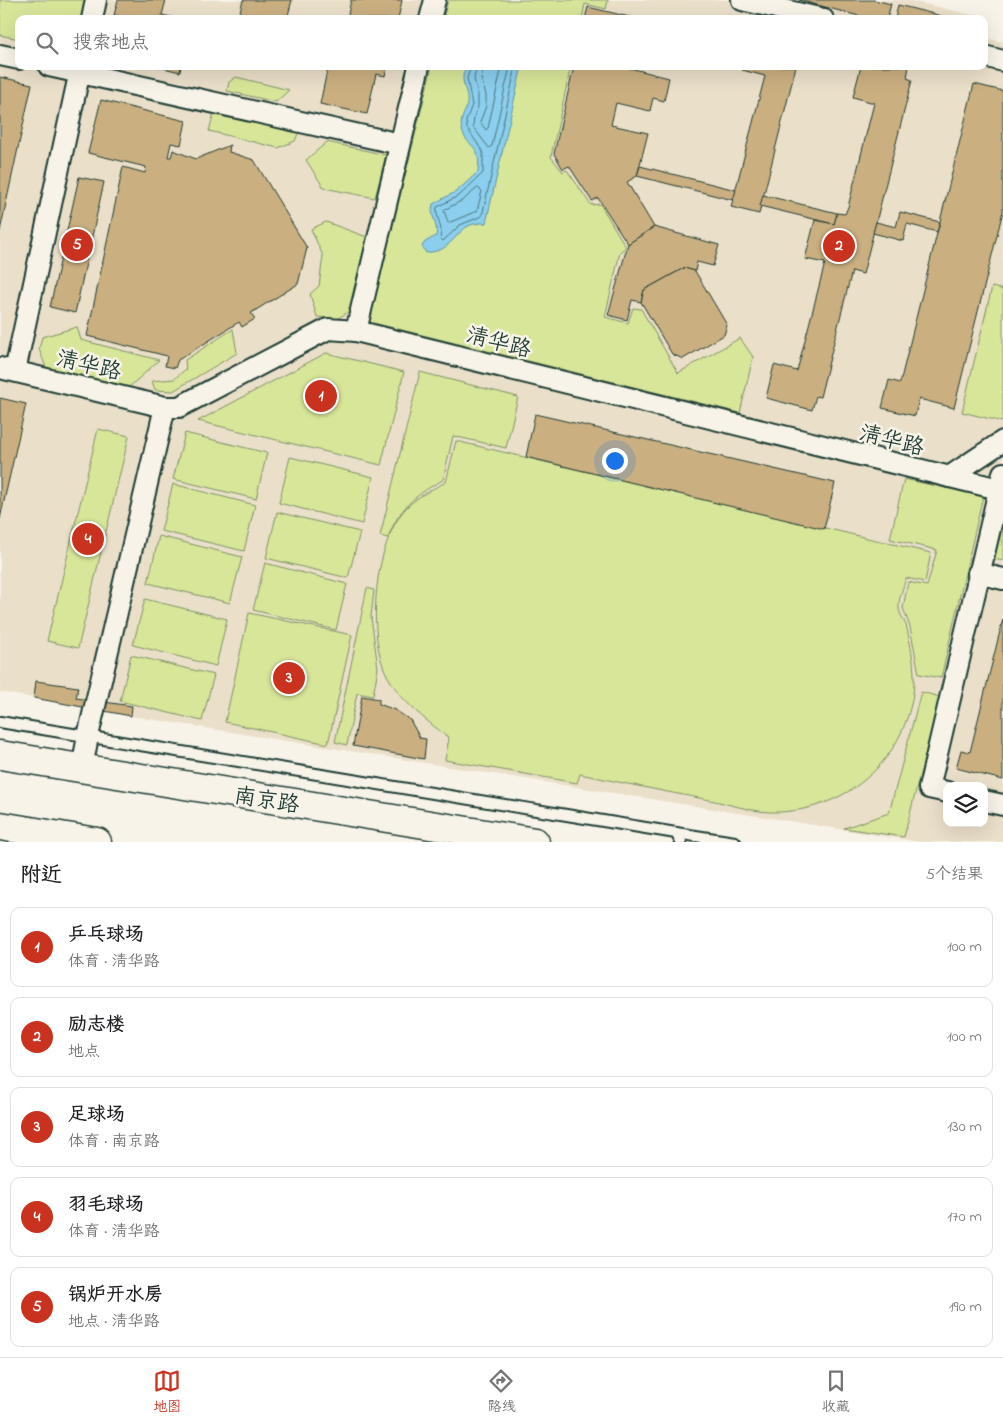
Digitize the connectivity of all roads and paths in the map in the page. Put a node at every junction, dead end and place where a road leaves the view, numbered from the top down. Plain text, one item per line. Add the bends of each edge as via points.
1 (96, 0) edge
2 (434, 0) edge
3 (742, 0) edge
4 (93, 15) edge
5 (431, 15) edge
6 (806, 15) edge
7 (0, 55) edge
8 (988, 57) edge
9 (15, 58) edge
10 (1003, 61) edge
11 (81, 70) edge
12 (418, 70) edge
13 (400, 144) junction
14 (356, 331) junction
15 (8, 370) edge
16 (165, 407) junction
17 (1003, 441) edge
18 (948, 477) junction
19 (1001, 481) edge
20 (978, 573) junction
21 (1003, 579) edge
22 (0, 722) edge
23 (88, 736) junction
24 (0, 755) edge
25 (82, 768) junction
26 (943, 791) edge
27 (988, 802) edge
28 (1003, 806) edge
29 (0, 826) edge
30 (679, 837) edge
31 (97, 842) edge
32 (535, 842) edge
33 (735, 842) edge

1 - 4 street
2 - 5 street
3 - 6 street
7 - 9 street
8 - 10 street
11 - 13 street
11 - 15 street
12 - 13 street
13 - 14 street
14 - 16 street, 清华路 via 328,329 179,407
14 - 18 street, 清华路
15 - 16 street, 清华路
16 - 23 street
17 - 18 street
18 - 19 street, 清华路
19 - 20 street
20 - 21 street
20 - 26 street via 928,788
22 - 23 lane
23 - 25 street
23 - 30 lane
24 - 25 main road, 南京路
25 - 32 main road, 南京路
27 - 28 street
29 - 31 main road
30 - 33 lane

